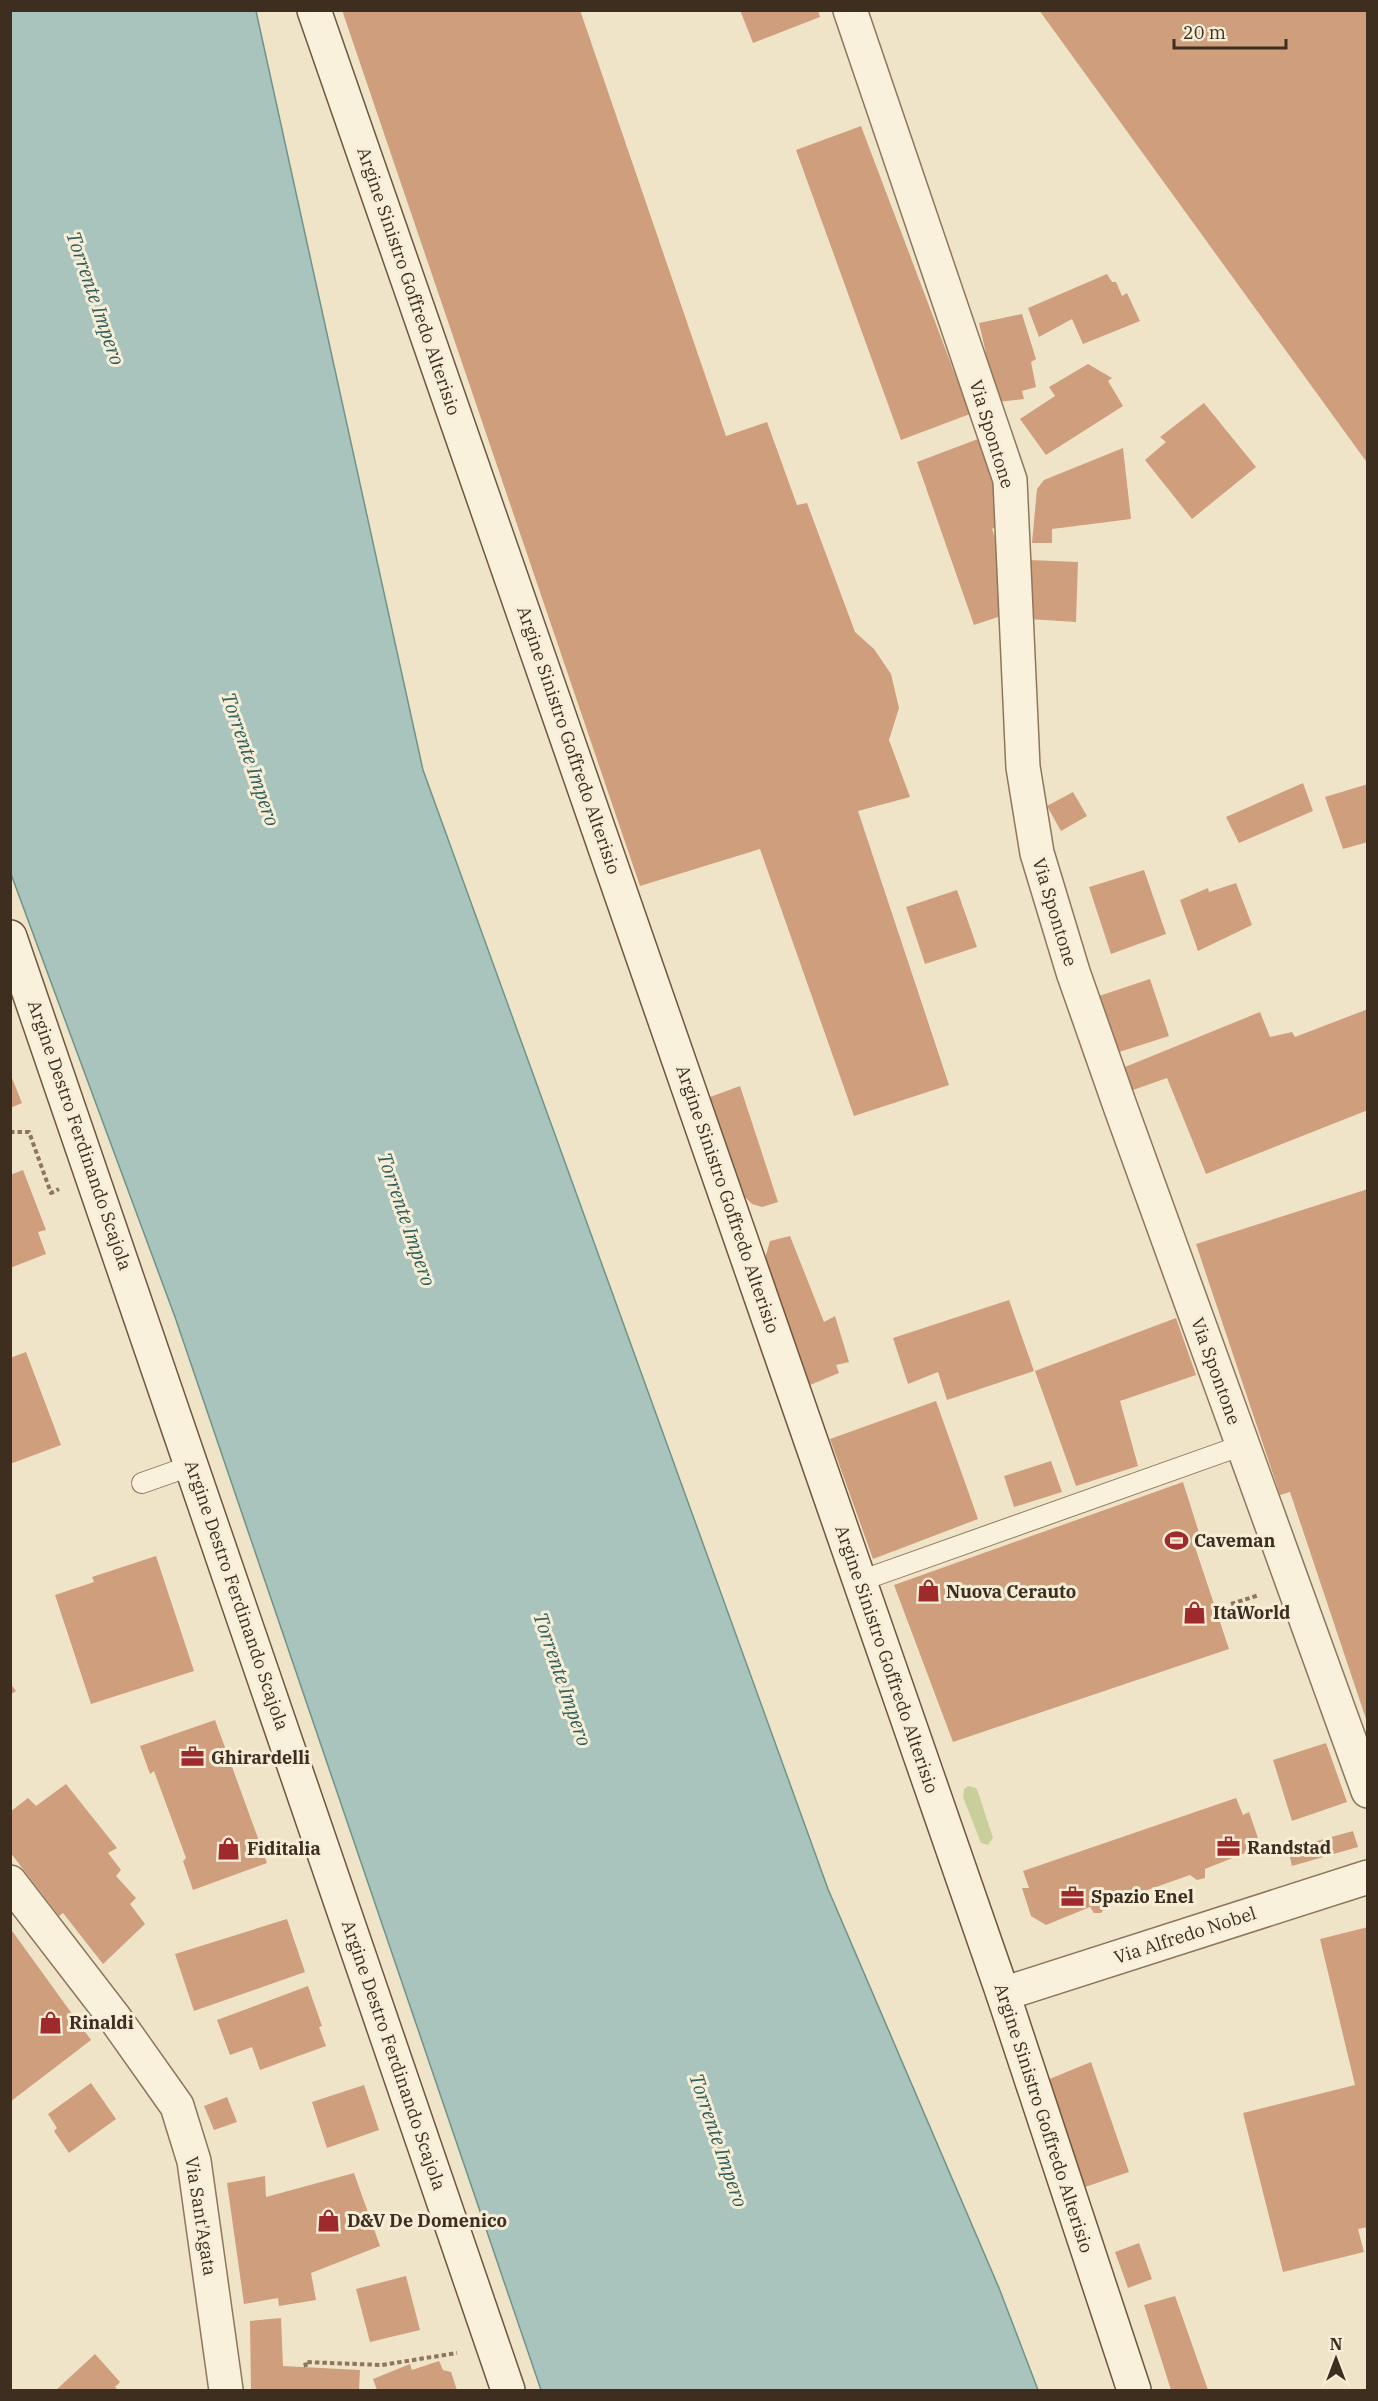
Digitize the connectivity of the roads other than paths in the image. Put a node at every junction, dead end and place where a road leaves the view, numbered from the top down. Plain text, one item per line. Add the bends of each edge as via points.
1 (314, 10) edge
2 (850, 10) edge
3 (10, 937) edge
4 (1243, 1444) junction
5 (193, 1465) junction
6 (142, 1483) dead end
7 (860, 1581) junction
8 (1368, 1791) edge
9 (1368, 1876) edge
10 (10, 1882) edge
11 (1002, 1994) junction
12 (226, 2391) edge
13 (508, 2391) edge
14 (1134, 2391) edge

1 - 7 main road, Argine Sinistro Goffredo Alterisio
2 - 4 main road, Via Spontone via 1010,480 1023,767 1037,853 1077,984
3 - 5 main road, Argine Destro Ferdinando Scajola
4 - 7 lane
4 - 8 main road, Via Spontone
5 - 6 lane
5 - 13 main road, Argine Destro Ferdinando Scajola
7 - 11 main road, Argine Sinistro Goffredo Alterisio
9 - 11 main road, Via Alfredo Nobel
10 - 12 main road, Via Sant'Agata via 177,2106 195,2161
11 - 14 main road, Argine Sinistro Goffredo Alterisio

